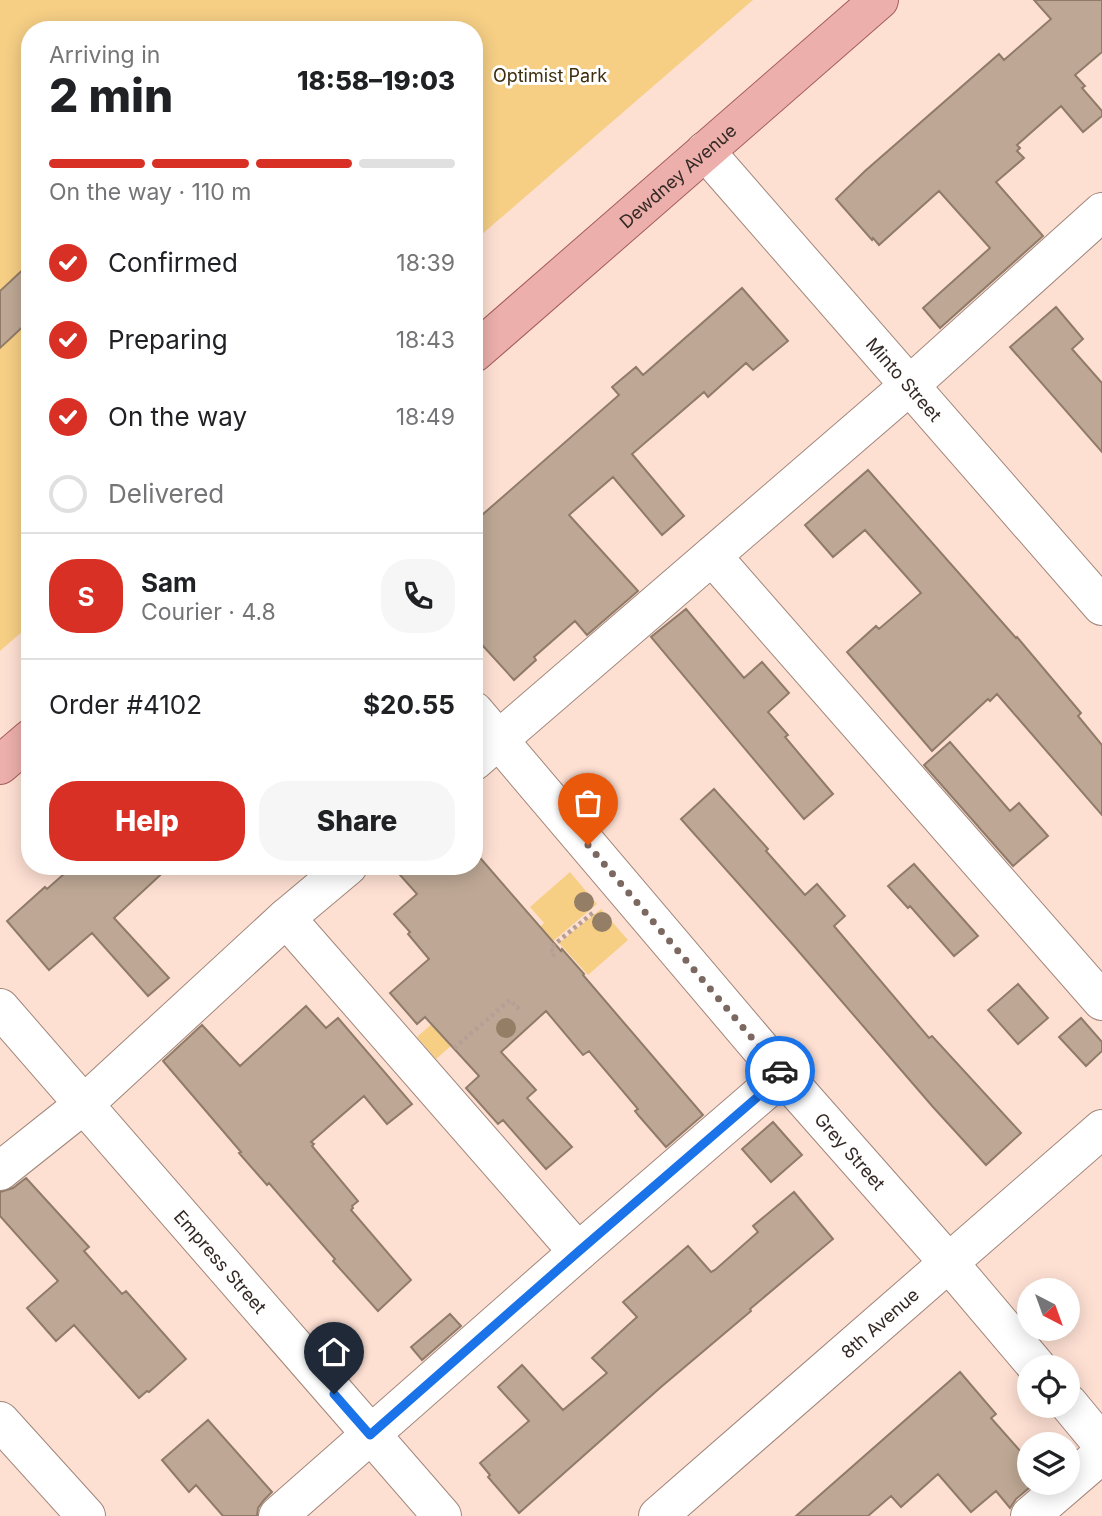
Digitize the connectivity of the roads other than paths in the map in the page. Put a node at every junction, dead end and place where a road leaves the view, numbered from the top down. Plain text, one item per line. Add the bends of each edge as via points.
1 (879, 0) edge
2 (705, 151) junction
3 (1102, 212) edge
4 (483, 345) edge
5 (909, 385) junction
6 (712, 556) junction
7 (1102, 606) edge
8 (21, 747) edge
9 (487, 751) edge
10 (0, 765) edge
11 (337, 875) edge
12 (286, 918) junction
13 (1102, 1001) edge
14 (0, 1009) edge
15 (783, 1075) junction
16 (83, 1105) junction
17 (1102, 1129) edge
18 (0, 1171) edge
19 (578, 1252) junction
20 (948, 1262) junction
21 (1027, 1355) edge
22 (1080, 1417) edge
23 (0, 1422) edge
24 (370, 1435) junction
25 (1102, 1444) edge
26 (1102, 1454) edge
27 (86, 1516) edge
28 (278, 1516) edge
29 (442, 1516) edge
30 (658, 1516) edge
31 (1030, 1516) edge

1 - 2 main road, Dewdney Avenue
2 - 4 main road, Dewdney Avenue
2 - 5 street, Minto Street
3 - 5 street
5 - 6 street
5 - 7 street, Minto Street
6 - 9 street
6 - 13 street
8 - 10 main road
9 - 15 street, Grey Street
11 - 12 street
12 - 16 street
12 - 19 street
14 - 16 street, Empress Street
15 - 19 street
15 - 20 street, Grey Street
16 - 18 street
16 - 24 street, Empress Street
17 - 20 street, 8th Avenue
19 - 24 street
20 - 21 street, Grey Street
20 - 30 street, 8th Avenue
22 - 25 street
23 - 27 street
24 - 28 street
24 - 29 street, Empress Street
26 - 31 street

